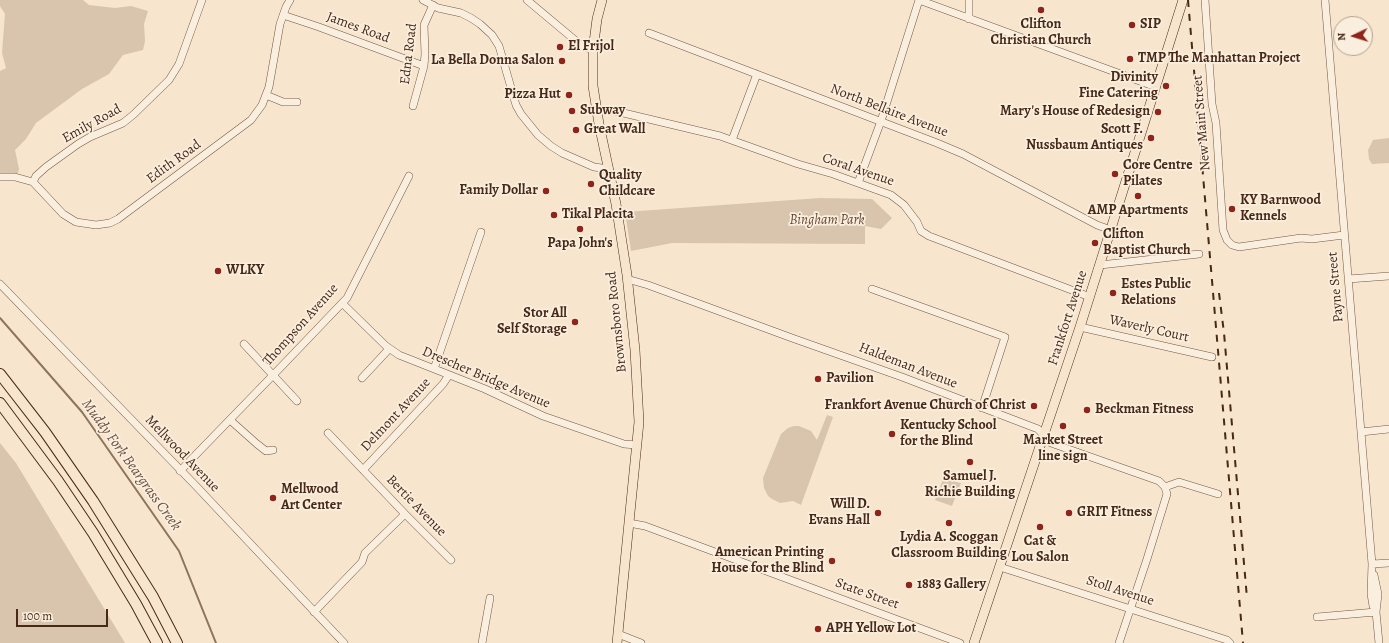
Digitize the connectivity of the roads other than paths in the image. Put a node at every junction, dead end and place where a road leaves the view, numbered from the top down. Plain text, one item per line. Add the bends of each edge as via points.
1 (202, 0) edge
2 (290, 0) edge
3 (423, 0) edge
4 (527, 0) edge
5 (602, 0) edge
6 (919, 0) edge
7 (969, 0) edge
8 (1183, 0) edge
9 (1205, 0) edge
10 (1325, 0) edge
11 (433, 5) junction
12 (283, 15) junction
13 (969, 19) junction
14 (649, 33) dead end
15 (593, 50) junction
16 (424, 66) junction
17 (757, 74) junction
18 (1156, 87) junction
19 (266, 95) junction
20 (297, 102) dead end
21 (413, 106) dead end
22 (596, 110) junction
23 (881, 121) junction
24 (732, 140) junction
25 (609, 169) junction
26 (409, 176) dead end
27 (0, 177) edge
28 (33, 182) junction
29 (858, 184) junction
30 (1111, 230) junction
31 (481, 232) dead end
32 (1344, 235) junction
33 (1199, 254) dead end
34 (1100, 265) junction
35 (1389, 276) edge
36 (627, 279) junction
37 (1348, 279) junction
38 (0, 284) edge
39 (872, 290) dead end
40 (1090, 297) junction
41 (342, 303) junction
42 (1080, 327) junction
43 (244, 344) dead end
44 (389, 349) junction
45 (1212, 357) dead end
46 (434, 370) junction
47 (0, 374) edge
48 (449, 375) junction
49 (272, 376) junction
50 (362, 378) dead end
51 (297, 401) dead end
52 (0, 403) edge
53 (982, 408) junction
54 (230, 420) junction
55 (1389, 429) edge
56 (1361, 432) junction
57 (328, 433) dead end
58 (1044, 436) junction
59 (637, 446) junction
60 (273, 450) dead end
61 (180, 470) junction
62 (363, 470) junction
63 (1165, 487) junction
64 (1218, 494) dead end
65 (405, 514) junction
66 (629, 523) junction
67 (451, 560) dead end
68 (1389, 563) edge
69 (1000, 567) junction
70 (1372, 568) junction
71 (490, 598) dead end
72 (1131, 608) junction
73 (314, 612) junction
74 (1376, 612) junction
75 (1317, 617) dead end
76 (617, 638) edge
77 (157, 643) edge
78 (177, 643) edge
79 (344, 643) edge
80 (482, 643) edge
81 (641, 643) edge
82 (960, 643) edge
83 (974, 643) edge
84 (1119, 643) edge
85 (1230, 643) edge
86 (1379, 643) edge

1 - 28 street, Emily Road via 179,64 169,80 123,123 78,144 46,167
2 - 12 street, Edith Road
3 - 11 street
4 - 15 street via 582,46
5 - 15 main road, Brownsboro Road
6 - 13 street
6 - 23 street
7 - 13 street
8 - 18 main road, Frankfort Avenue
9 - 32 street, New Main Street via 1225,237 1229,243 1246,246
10 - 32 street, Payne Street
11 - 16 street, Edna Road via 424,25
11 - 25 street via 471,18 492,35 499,46 516,105 542,138 562,154 594,167
12 - 16 street, James Road
12 - 19 street, Edith Road
13 - 18 street
14 - 17 street, North Bellaire Avenue
15 - 22 main road, Brownsboro Road
16 - 21 street, Edna Road
17 - 23 street, North Bellaire Avenue
17 - 24 street
18 - 30 main road, Frankfort Avenue
19 - 20 street via 283,102
19 - 28 street, Edith Road via 262,105 247,124 110,223 91,225 76,222 63,214
22 - 24 street, Coral Avenue via 611,110
22 - 25 main road, Brownsboro Road
23 - 29 street
23 - 30 street, North Bellaire Avenue via 963,154 1091,222
24 - 29 street, Coral Avenue
25 - 36 main road, Brownsboro Road
26 - 41 street, Thompson Avenue via 347,298
27 - 28 street via 15,177
29 - 40 street, Coral Avenue via 896,198 907,210 921,234
30 - 34 main road, Frankfort Avenue
31 - 46 street, Delmont Avenue
32 - 37 street, Payne Street
33 - 34 street
34 - 40 main road, Frankfort Avenue
35 - 37 street
36 - 53 street, Haldeman Avenue
36 - 59 main road, Brownsboro Road via 636,357 639,422
37 - 56 street, Payne Street
38 - 61 street, Mellwood Avenue
39 - 53 street via 1005,337
40 - 42 main road, Frankfort Avenue
41 - 44 street, Drescher Bridge Avenue
41 - 49 street, Thompson Avenue
42 - 45 street, Waverly Court
42 - 58 main road, Frankfort Avenue
43 - 49 street
44 - 46 street, Drescher Bridge Avenue
44 - 50 street
46 - 48 street, Drescher Bridge Avenue
47 - 78 highway via 45,432 93,501 153,597
48 - 59 street, Drescher Bridge Avenue via 549,418 624,444
48 - 62 street, Delmont Avenue via 444,384
49 - 51 street
49 - 54 street, Thompson Avenue
52 - 77 highway via 93,533
53 - 58 street, Haldeman Avenue via 1038,429
54 - 60 street via 266,451
54 - 61 street, Thompson Avenue
55 - 56 street
56 - 70 street, Payne Street
57 - 62 street, Delmont Avenue
58 - 63 street, Haldeman Avenue via 1051,443 1159,482
58 - 69 main road, Frankfort Avenue
59 - 66 main road, Brownsboro Road
61 - 73 street, Mellwood Avenue
62 - 65 street, Bertie Avenue
63 - 64 street via 1179,482
63 - 72 street via 1167,494
65 - 67 street, Bertie Avenue
65 - 73 street via 365,553 362,562
66 - 76 main road, Brownsboro Road
66 - 82 street, State Street via 645,526
68 - 70 street
69 - 72 street, Stoll Avenue
69 - 83 main road, Frankfort Avenue
70 - 74 street, Payne Street via 1371,594
71 - 80 street
72 - 84 street
72 - 85 street, Stoll Avenue
73 - 79 street, Mellwood Avenue
74 - 75 street
74 - 86 street, Payne Street
76 - 81 street

